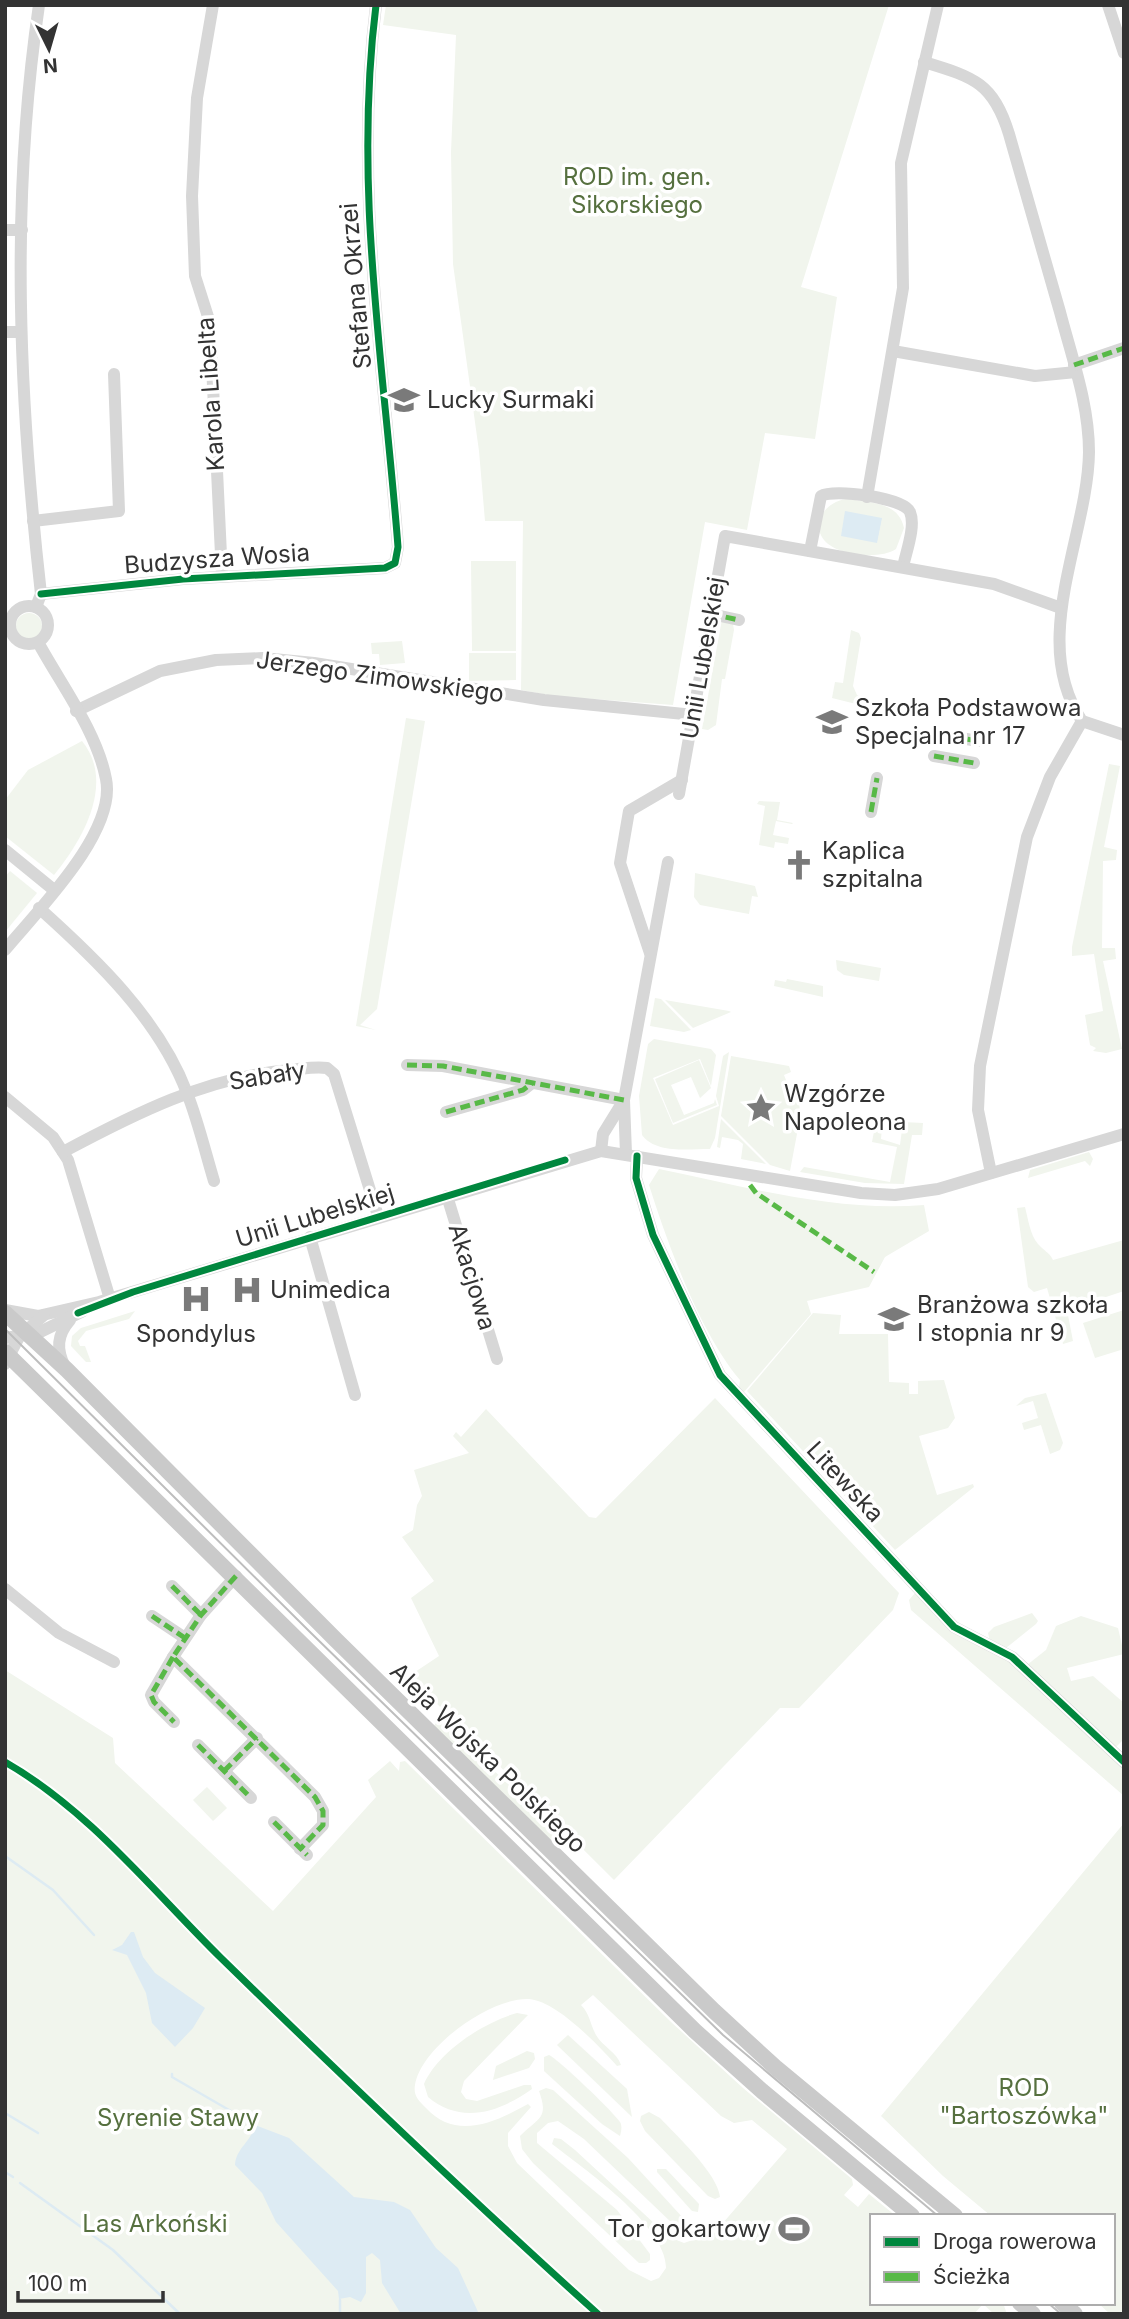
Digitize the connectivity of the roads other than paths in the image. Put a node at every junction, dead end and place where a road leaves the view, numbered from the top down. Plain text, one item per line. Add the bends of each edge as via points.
1 (39, 5) edge
2 (213, 5) edge
3 (376, 5) edge
4 (938, 5) edge
5 (1108, 5) edge
6 (1124, 53) edge
7 (924, 62) junction
8 (5, 230) edge
9 (22, 230) junction
10 (5, 332) edge
11 (21, 332) junction
12 (1124, 348) edge
13 (892, 351) junction
14 (1075, 369) junction
15 (114, 374) dead end
16 (867, 497) junction
17 (33, 521) junction
18 (810, 551) junction
19 (395, 563) joint
20 (903, 567) junction
21 (222, 576) junction
22 (41, 594) junction
23 (36, 607) junction
24 (1061, 608) junction
25 (711, 614) junction
26 (8, 619) edge
27 (739, 620) dead end
28 (39, 644) junction
29 (76, 711) junction
30 (694, 715) junction
31 (1082, 721) junction
32 (938, 734) dead end
33 (1124, 734) edge
34 (978, 741) dead end
35 (934, 756) dead end
36 (974, 763) dead end
37 (877, 778) dead end
38 (682, 780) junction
39 (680, 794) dead end
40 (871, 812) dead end
41 (5, 850) edge
42 (668, 862) dead end
43 (54, 890) junction
44 (39, 908) junction
45 (5, 950) edge
46 (651, 955) junction
47 (407, 1065) dead end
48 (532, 1083) junction
49 (187, 1093) junction
50 (5, 1097) edge
51 (624, 1100) junction
52 (446, 1112) dead end
53 (1124, 1134) edge
54 (601, 1151) junction
55 (63, 1152) junction
56 (631, 1155) junction
57 (991, 1173) junction
58 (214, 1181) dead end
59 (447, 1196) junction
60 (378, 1216) junction
61 (310, 1237) junction
62 (105, 1301) junction
63 (5, 1312) edge
64 (78, 1313) junction
65 (44, 1315) junction
66 (27, 1335) junction
67 (5, 1338) edge
68 (7, 1358) edge
69 (497, 1359) dead end
70 (67, 1370) junction
71 (355, 1395) dead end
72 (236, 1576) junction
73 (172, 1586) dead end
74 (5, 1589) edge
75 (201, 1615) junction
76 (152, 1616) dead end
77 (185, 1638) junction
78 (173, 1657) junction
79 (114, 1662) dead end
80 (174, 1722) dead end
81 (257, 1738) junction
82 (198, 1745) dead end
83 (1124, 1762) edge
84 (224, 1771) junction
85 (251, 1797) dead end
86 (274, 1822) dead end
87 (910, 2214) edge
88 (953, 2214) edge

1 - 9 street via 26,125
2 - 21 street, Karola Libelta via 197,97 192,196 195,276 211,323
3 - 19 street, Stefana Okrzei via 366,97 368,193 398,547
4 - 7 street
5 - 6 street
7 - 13 street via 901,163 904,278
7 - 14 street via 978,82 1001,109
8 - 9 street
9 - 11 street
10 - 11 street
11 - 17 street
12 - 14 street
13 - 14 street via 1035,376
13 - 16 street
14 - 24 street via 1087,415 1089,461
15 - 17 street via 119,511
16 - 18 street via 833,492 821,496
16 - 20 street via 901,503 909,509 912,521
17 - 22 street
18 - 20 street
18 - 25 street, Unii Lubelskiej via 725,536
19 - 21 street, Budzysza Wosia via 385,568
20 - 24 street via 1006,587
21 - 22 street, Budzysza Wosia
22 - 23 street
23 - 26 street via 23,606
23 - 28 street via 48,625
24 - 31 street via 1065,675
25 - 27 street
25 - 30 street, Unii Lubelskiej
26 - 28 street via 19,641
28 - 29 street
29 - 30 street, Jerzego Zimowskiego via 160,671 216,660 263,658 544,700
29 - 43 street via 102,763 107,803 94,836
30 - 38 street, Unii Lubelskiej
31 - 33 street
31 - 57 street via 1047,783 1027,837 980,1066 978,1110
32 - 34 street
35 - 36 street
37 - 40 street
38 - 39 street, Unii Lubelskiej
38 - 46 street via 629,811 620,863
41 - 43 street
42 - 46 street
43 - 44 street
44 - 45 street
44 - 49 street via 130,1000
46 - 51 street
47 - 48 street via 443,1066
48 - 51 street
48 - 52 street via 523,1090
49 - 55 street, Sabały via 141,1111
49 - 58 street
49 - 60 street, Sabały via 268,1072 332,1070
50 - 55 street via 53,1136
51 - 54 street via 603,1134
51 - 56 street
53 - 57 street, Unii Lubelskiej
54 - 56 street, Unii Lubelskiej
54 - 59 street, Unii Lubelskiej
55 - 62 street
56 - 57 street, Unii Lubelskiej via 876,1195 922,1192
56 - 83 street, Litewska via 653,1235 720,1375 954,1628 1012,1657
59 - 60 street, Unii Lubelskiej
59 - 69 street, Akacjowa
60 - 61 street, Unii Lubelskiej
61 - 62 street, Unii Lubelskiej
61 - 71 street
62 - 64 street, Unii Lubelskiej
62 - 65 street, Unii Lubelskiej
63 - 65 street, Unii Lubelskiej
63 - 66 main road, Aleja Wojska Polskiego
64 - 66 street, Unii Lubelskiej
64 - 70 street, Unii Lubelskiej via 59,1339
65 - 66 street, Unii Lubelskiej
66 - 67 street
66 - 68 street
66 - 70 main road, Aleja Wojska Polskiego
68 - 72 main road, Aleja Wojska Polskiego
70 - 88 main road, Aleja Wojska Polskiego via 714,2011
72 - 75 street
72 - 87 main road, Aleja Wojska Polskiego via 705,2040
73 - 75 street
74 - 79 street via 59,1633
75 - 77 street
76 - 77 street
77 - 78 street
78 - 80 street via 151,1695
78 - 81 street
81 - 84 street
81 - 86 street via 310,1790 323,1811 323,1825 303,1852
82 - 84 street
84 - 85 street

